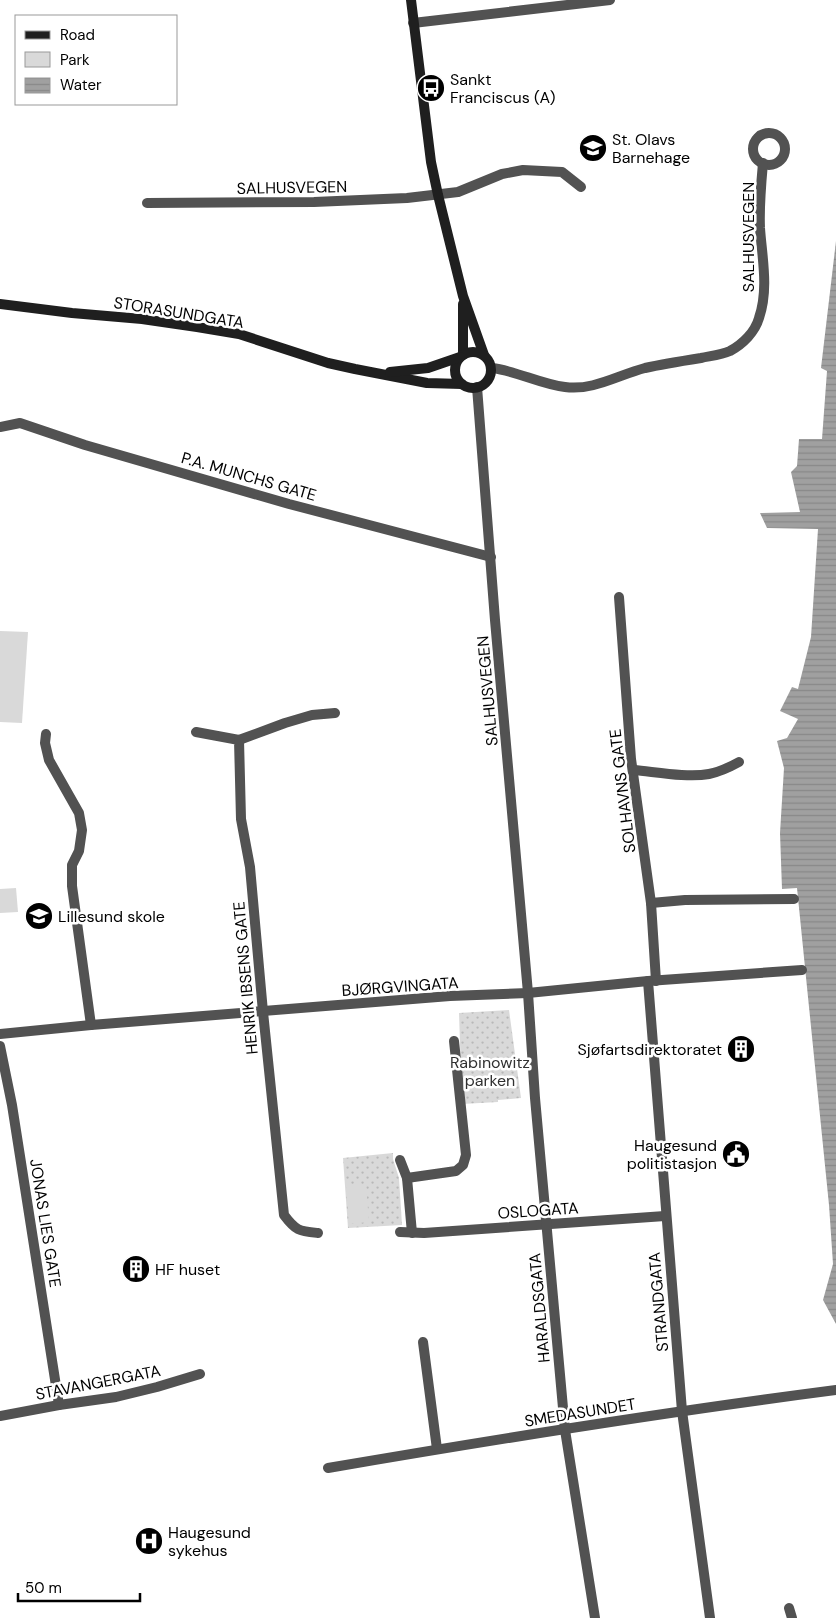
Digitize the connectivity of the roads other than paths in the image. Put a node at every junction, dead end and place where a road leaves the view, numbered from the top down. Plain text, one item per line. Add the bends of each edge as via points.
1 (411, 0) edge
2 (610, 0) edge
3 (413, 23) junction
4 (763, 164) dead end
5 (581, 187) dead end
6 (438, 195) junction
7 (147, 203) dead end
8 (462, 296) junction
9 (0, 304) edge
10 (484, 355) junction
11 (462, 356) junction
12 (492, 368) junction
13 (379, 373) junction
14 (462, 384) junction
15 (477, 388) junction
16 (0, 427) edge
17 (491, 557) junction
18 (619, 597) dead end
19 (335, 713) dead end
20 (196, 732) dead end
21 (46, 734) dead end
22 (239, 740) junction
23 (739, 762) dead end
24 (634, 770) junction
25 (794, 899) dead end
26 (651, 903) junction
27 (802, 970) dead end
28 (652, 981) junction
29 (528, 993) junction
30 (263, 1012) junction
31 (91, 1025) junction
32 (0, 1034) edge
33 (454, 1041) dead end
34 (0, 1046) edge
35 (400, 1160) dead end
36 (406, 1178) junction
37 (666, 1216) junction
38 (547, 1224) junction
39 (400, 1232) dead end
40 (412, 1233) junction
41 (318, 1234) dead end
42 (423, 1342) dead end
43 (200, 1374) dead end
44 (836, 1390) edge
45 (59, 1405) junction
46 (682, 1411) junction
47 (0, 1416) edge
48 (565, 1430) junction
49 (437, 1449) junction
50 (328, 1468) dead end
51 (789, 1608) dead end
52 (595, 1618) edge
53 (710, 1618) edge
54 (792, 1618) edge

1 - 3 main road
2 - 3 street
3 - 6 main road
4 - 12 street, SALHUSVEGEN via 760,225 763,304 759,320 743,343 716,355 643,369 583,388 564,387
5 - 6 street, SALHUSVEGEN via 562,172 524,170 502,174 458,192
6 - 7 street, SALHUSVEGEN via 314,202
6 - 8 main road
8 - 10 main road
8 - 11 main road
9 - 13 main road, STORASUNDGATA via 197,326 238,334 328,363
10 - 11 main road via 474,352
10 - 12 main road
11 - 13 main road, STORASUNDGATA via 428,368
11 - 14 main road via 457,362 456,373
12 - 15 main road via 486,382
13 - 14 main road, STORASUNDGATA via 427,383
14 - 15 main road
15 - 17 street, SALHUSVEGEN
16 - 17 street, P.A. MUNCHS GATE via 20,423 270,499
17 - 29 street, SALHUSVEGEN
18 - 24 street, SOLHAVNS GATE
19 - 22 street via 312,715
20 - 22 street
21 - 31 street via 49,760 79,813 82,830 79,851 72,865 72,886
22 - 30 street, HENRIK IBSENS GATE via 241,819 250,867
23 - 24 street via 709,774
24 - 26 street, SOLHAVNS GATE
25 - 26 street
26 - 28 street, SOLHAVNS GATE
27 - 28 street, BJØRGVINGATA
28 - 29 street, BJØRGVINGATA
28 - 37 street, STRANDGATA
29 - 30 street, BJØRGVINGATA via 450,996
29 - 38 street, HARALDSGATA
30 - 31 street, BJØRGVINGATA
30 - 41 street, HENRIK IBSENS GATE via 284,1215 300,1231
31 - 32 street, BJØRGVINGATA
33 - 36 street via 466,1155 463,1165 456,1171
34 - 45 street, JONAS LIES GATE
35 - 36 street
36 - 40 street
37 - 38 street, OSLOGATA
37 - 46 street, STRANDGATA
38 - 40 street, OSLOGATA
38 - 48 street, HARALDSGATA
39 - 40 street
42 - 49 street
43 - 45 street, STAVANGERGATA via 116,1397
44 - 46 street, SMEDASUNDET
45 - 47 street, STAVANGERGATA
46 - 48 street, SMEDASUNDET
46 - 53 street, STRANDGATA
48 - 49 street, SMEDASUNDET
48 - 52 street, HARALDSGATA
49 - 50 street, SMEDASUNDET
51 - 54 street

